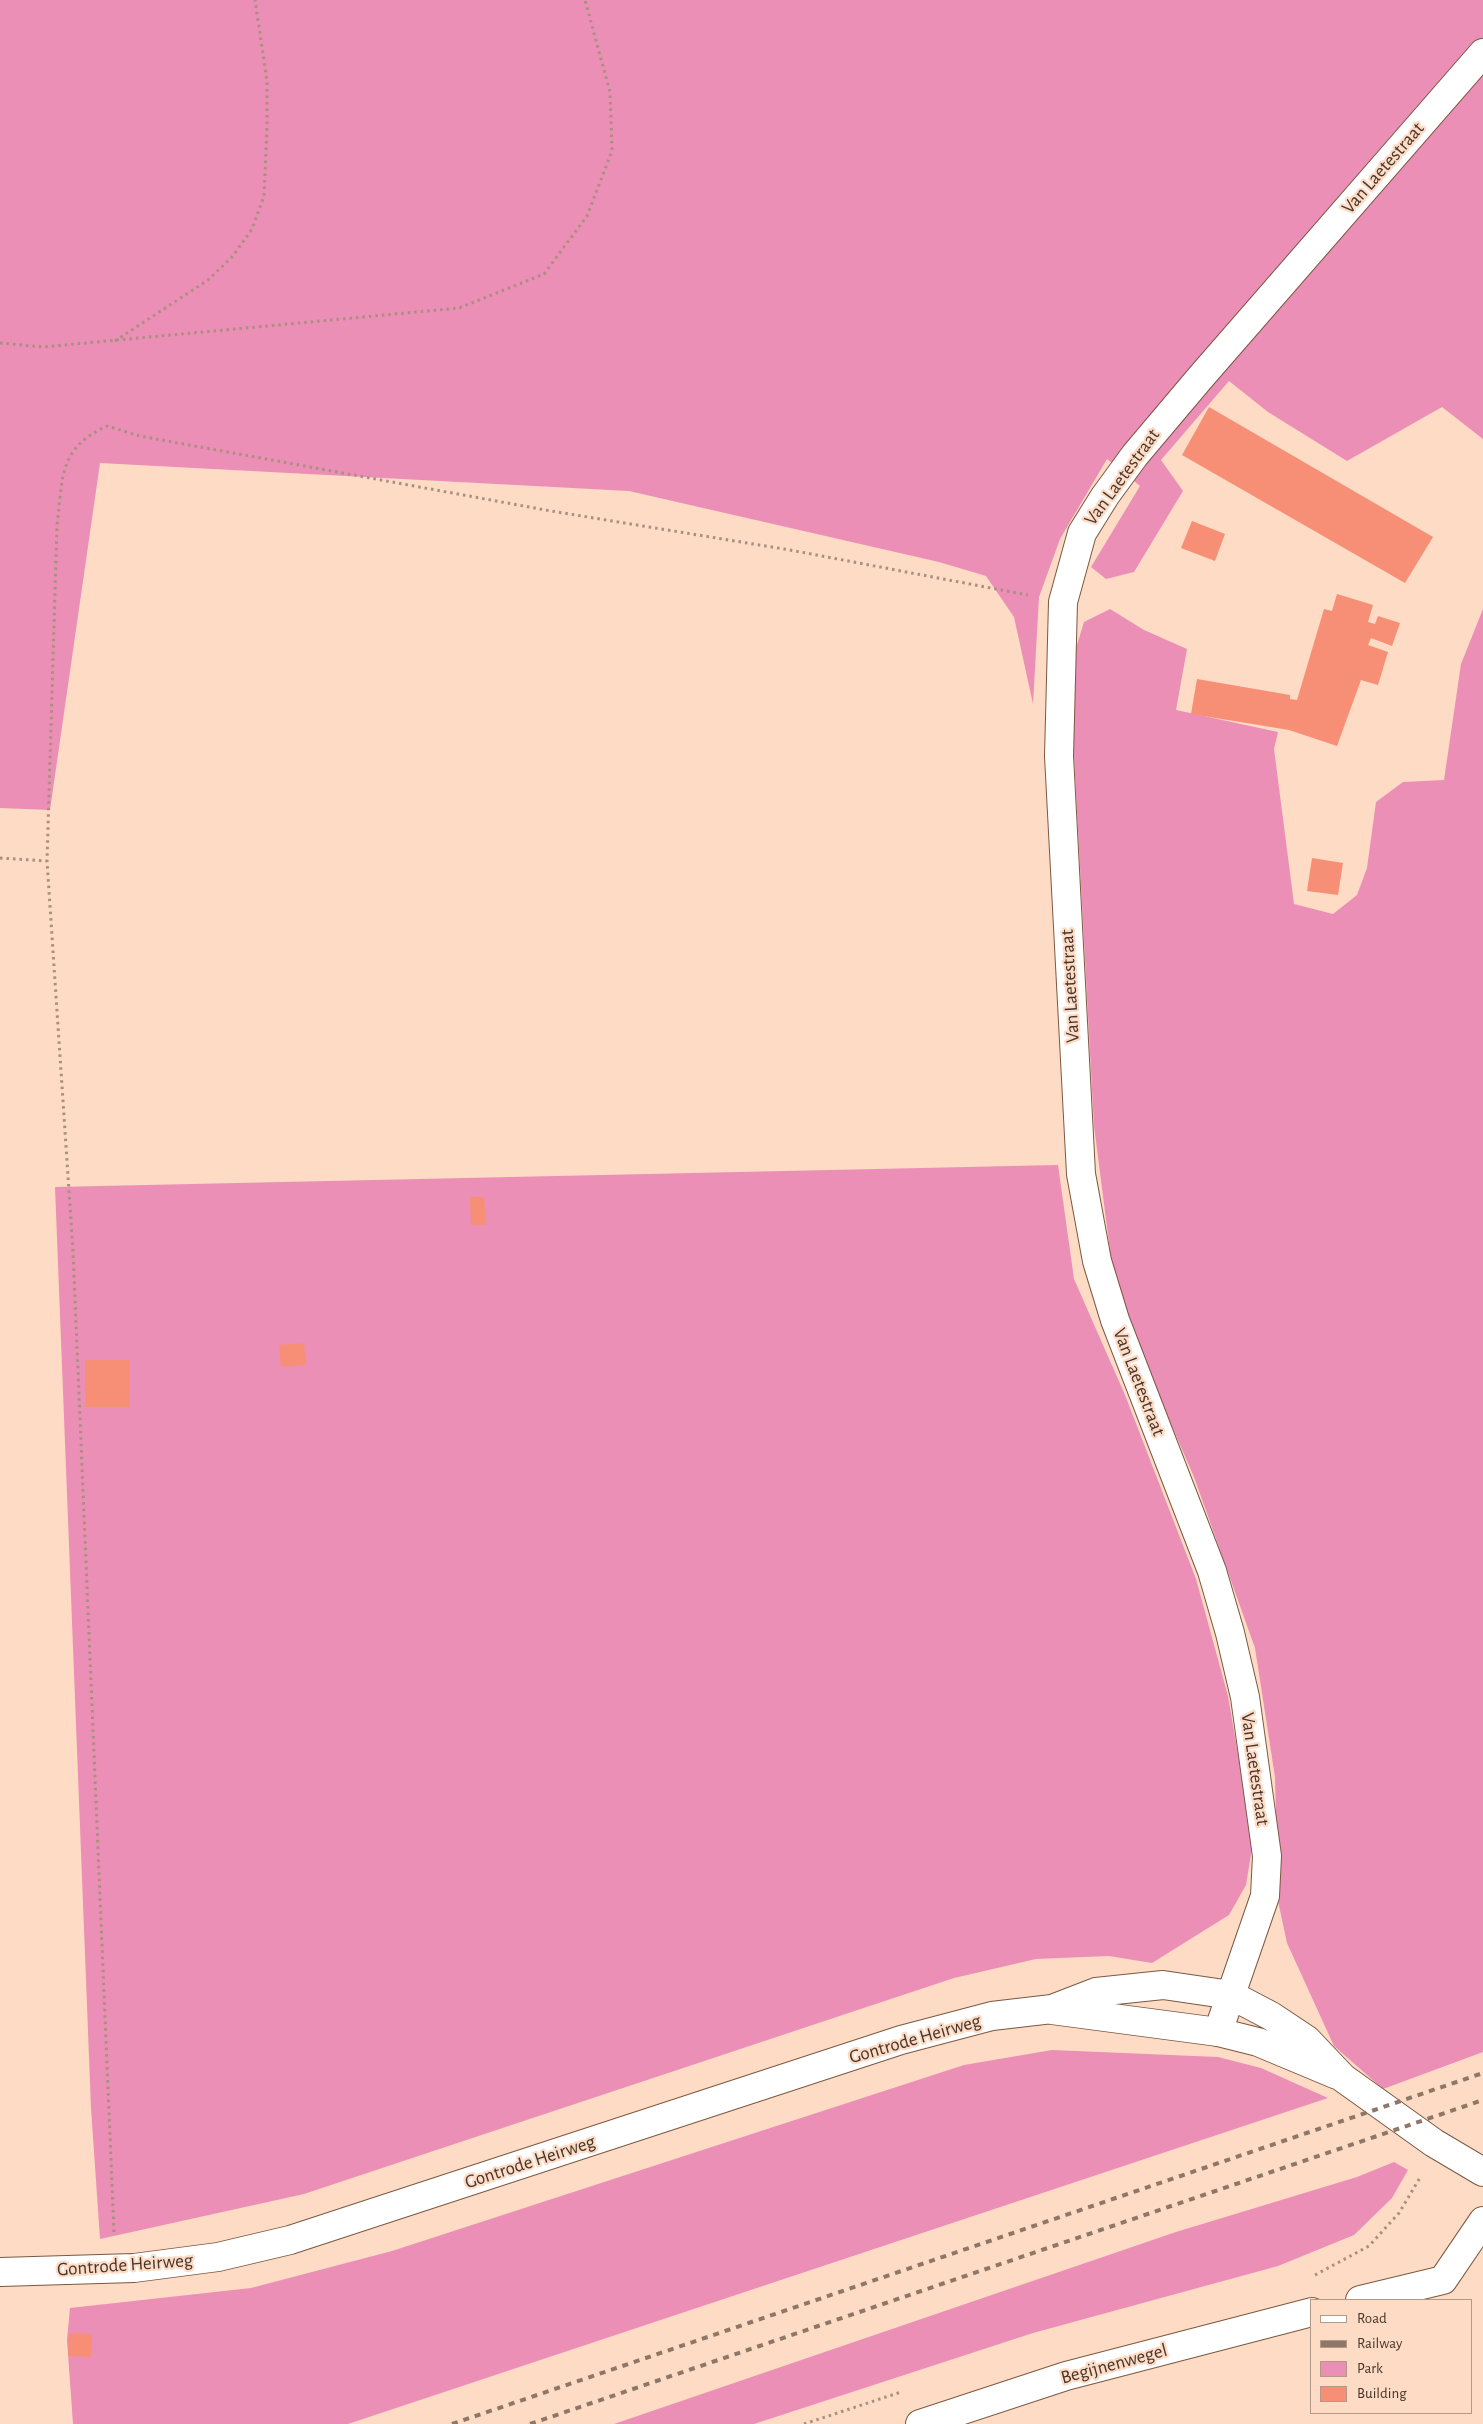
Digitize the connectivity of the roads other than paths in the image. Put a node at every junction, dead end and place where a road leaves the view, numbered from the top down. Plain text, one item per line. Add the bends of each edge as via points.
1 (1483, 53) edge
2 (1231, 1995) junction
3 (1052, 2010) junction
4 (1218, 2032) junction
5 (1343, 2078) junction
6 (1483, 2172) edge
7 (1483, 2221) edge
8 (0, 2272) edge
9 (1364, 2299) edge
10 (1310, 2313) edge
11 (920, 2424) edge

1 - 2 street, Van Laetestraat via 1135,455 1082,533 1063,602 1058,756 1081,1174 1096,1261 1212,1571 1230,1633 1245,1697 1267,1856 1265,1896
2 - 3 street, Gontrode Heirweg via 1163,1985 1096,1992
2 - 4 street, Van Laetestraat
2 - 5 street, Gontrode Heirweg via 1307,2040
3 - 4 street, Gontrode Heirweg
3 - 8 street, Gontrode Heirweg via 992,2016 901,2040 290,2240 218,2257 116,2268
4 - 5 street, Gontrode Heirweg via 1258,2042
5 - 6 street, Gontrode Heirweg
7 - 9 street via 1443,2280
10 - 11 street, Begijnenwegel via 1066,2376

